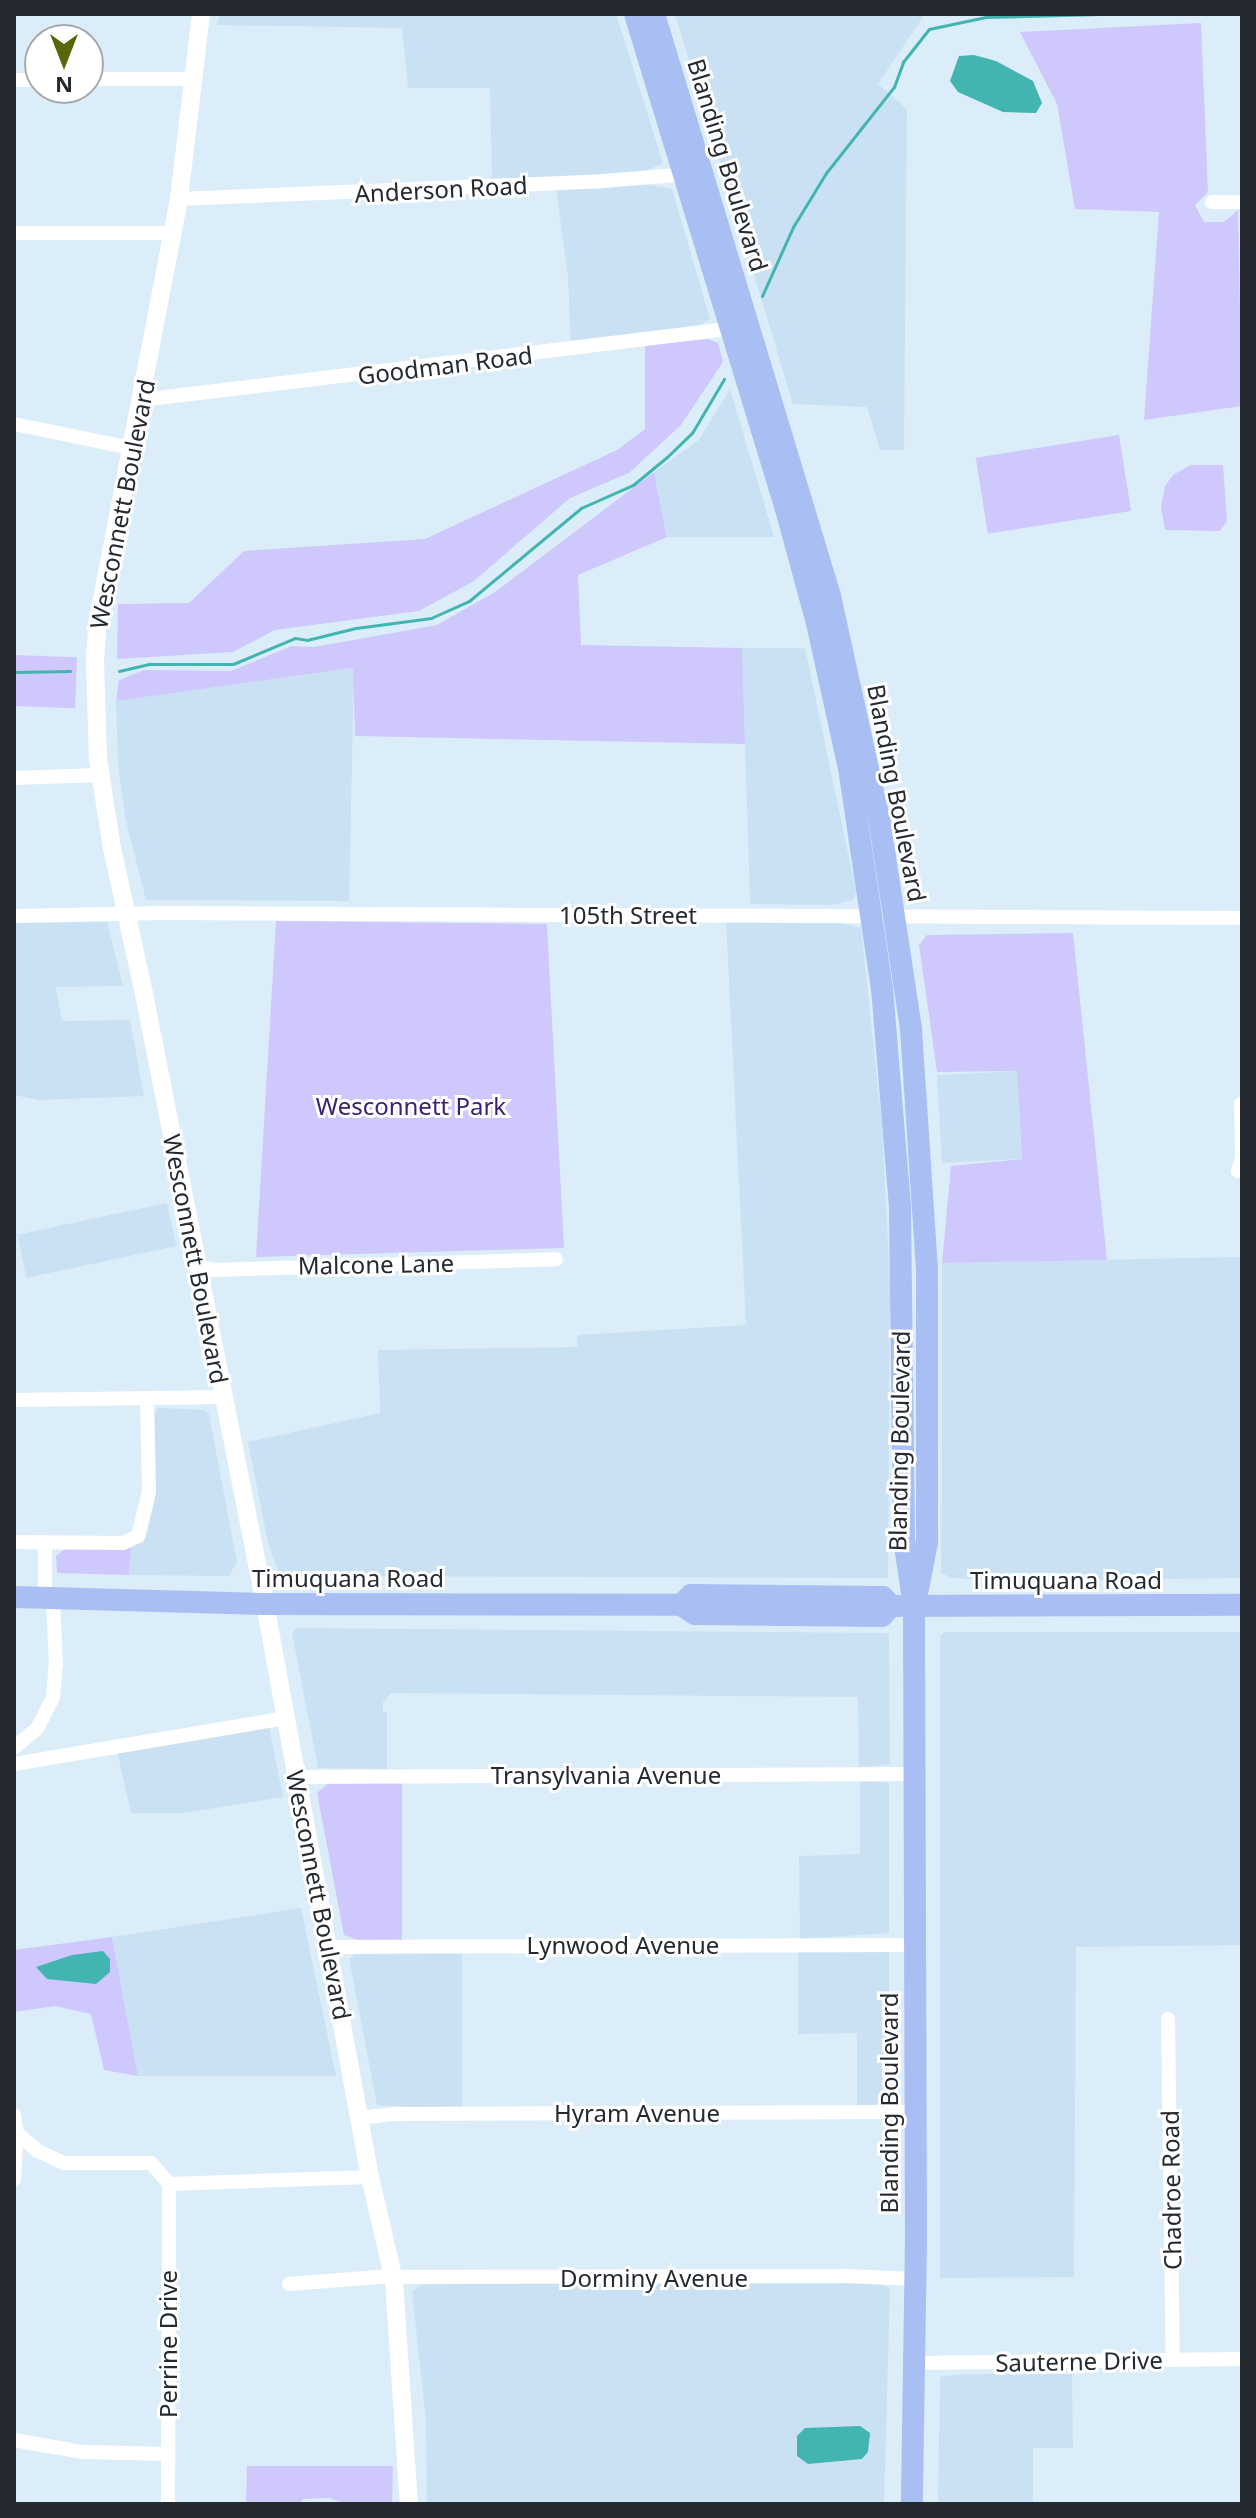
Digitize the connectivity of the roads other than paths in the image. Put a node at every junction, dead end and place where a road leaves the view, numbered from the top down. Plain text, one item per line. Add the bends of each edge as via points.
1 (201, 14) edge
2 (635, 14) edge
3 (654, 14) edge
4 (104, 79) edge
5 (194, 79) junction
6 (693, 174) junction
7 (179, 199) junction
8 (1212, 202) dead end
9 (1242, 202) edge
10 (14, 233) edge
11 (173, 233) junction
12 (740, 327) junction
13 (141, 400) junction
14 (14, 424) edge
15 (131, 448) junction
16 (100, 775) junction
17 (14, 778) edge
18 (126, 914) junction
19 (884, 915) junction
20 (14, 916) edge
21 (1242, 918) edge
22 (892, 1086) junction
23 (1241, 1104) edge
24 (920, 1143) junction
25 (896, 1147) junction
26 (1241, 1160) edge
27 (925, 1241) junction
28 (556, 1259) dead end
29 (197, 1266) junction
30 (222, 1397) junction
31 (147, 1399) junction
32 (14, 1400) edge
33 (14, 1542) edge
34 (45, 1543) junction
35 (14, 1597) edge
36 (49, 1600) junction
37 (265, 1604) junction
38 (1242, 1605) edge
39 (914, 1606) junction
40 (285, 1718) junction
41 (14, 1748) edge
42 (14, 1764) edge
43 (916, 1774) junction
44 (296, 1777) junction
45 (915, 1945) junction
46 (330, 1947) junction
47 (1168, 2019) dead end
48 (915, 2112) junction
49 (14, 2115) edge
50 (360, 2118) junction
51 (17, 2133) junction
52 (370, 2177) junction
53 (14, 2179) edge
54 (169, 2184) junction
55 (915, 2279) junction
56 (394, 2280) junction
57 (289, 2284) dead end
58 (1242, 2359) edge
59 (1173, 2360) junction
60 (915, 2363) junction
61 (14, 2440) edge
62 (168, 2454) junction
63 (168, 2504) edge
64 (409, 2504) edge
65 (912, 2504) edge

1 - 5 street, Wesconnett Boulevard
2 - 6 main road, Blanding Boulevard
3 - 6 main road, Blanding Boulevard
4 - 5 street
5 - 7 street, Wesconnett Boulevard
6 - 7 street, Anderson Road
6 - 12 main road, Blanding Boulevard
7 - 11 street, Wesconnett Boulevard
8 - 9 street
10 - 11 street
11 - 13 street, Wesconnett Boulevard
12 - 13 street, Goodman Road
12 - 19 main road, Blanding Boulevard via 795,506 842,687
13 - 15 street, Wesconnett Boulevard
14 - 15 street
15 - 16 street, Wesconnett Boulevard via 98,618 95,712
16 - 17 street
16 - 18 street, Wesconnett Boulevard
18 - 19 street, 105th Street
18 - 20 street, 105th Street
18 - 29 street, Wesconnett Boulevard
19 - 21 street, 105th Street
19 - 22 main road, Blanding Boulevard
19 - 24 main road, Blanding Boulevard via 911,1029
22 - 24 main road via 902,1119
22 - 25 main road, Blanding Boulevard
23 - 26 street
24 - 27 main road, Blanding Boulevard
25 - 27 main road via 912,1165 915,1223
25 - 39 main road, Blanding Boulevard via 904,1539
27 - 39 main road, Blanding Boulevard via 927,1542
28 - 29 street, Malcone Lane via 213,1270
29 - 30 street, Wesconnett Boulevard
30 - 31 street
30 - 37 street, Wesconnett Boulevard
31 - 32 street
31 - 34 street via 149,1492 138,1536 123,1543
33 - 34 street
34 - 36 street
35 - 36 main road, Timuquana Road
36 - 37 main road, Timuquana Road
36 - 41 street via 56,1665 53,1697 37,1729
37 - 39 main road, Timuquana Road via 681,1605 695,1614 882,1616 891,1606
37 - 40 street, Wesconnett Boulevard
38 - 39 main road, Timuquana Road
39 - 43 main road, Blanding Boulevard
40 - 42 street
40 - 44 street, Wesconnett Boulevard
43 - 44 street, Transylvania Avenue
43 - 45 main road, Blanding Boulevard
44 - 46 street, Wesconnett Boulevard
45 - 46 street, Lynwood Avenue
45 - 48 main road, Blanding Boulevard
46 - 50 street, Wesconnett Boulevard
47 - 59 street, Chadroe Road
48 - 50 street, Hyram Avenue
48 - 55 main road, Blanding Boulevard
49 - 51 street
50 - 52 street, Wesconnett Boulevard
51 - 53 street
51 - 54 street via 64,2163 151,2163
52 - 54 street
52 - 56 street, Wesconnett Boulevard
54 - 62 street, Perrine Drive
55 - 56 street, Dorminy Avenue
55 - 60 main road, Blanding Boulevard
56 - 57 street, Dorminy Avenue
56 - 64 street, Wesconnett Boulevard
58 - 59 street, Sauterne Drive
59 - 60 street, Sauterne Drive
60 - 65 main road, Blanding Boulevard
61 - 62 street via 83,2452
62 - 63 street, Perrine Drive

